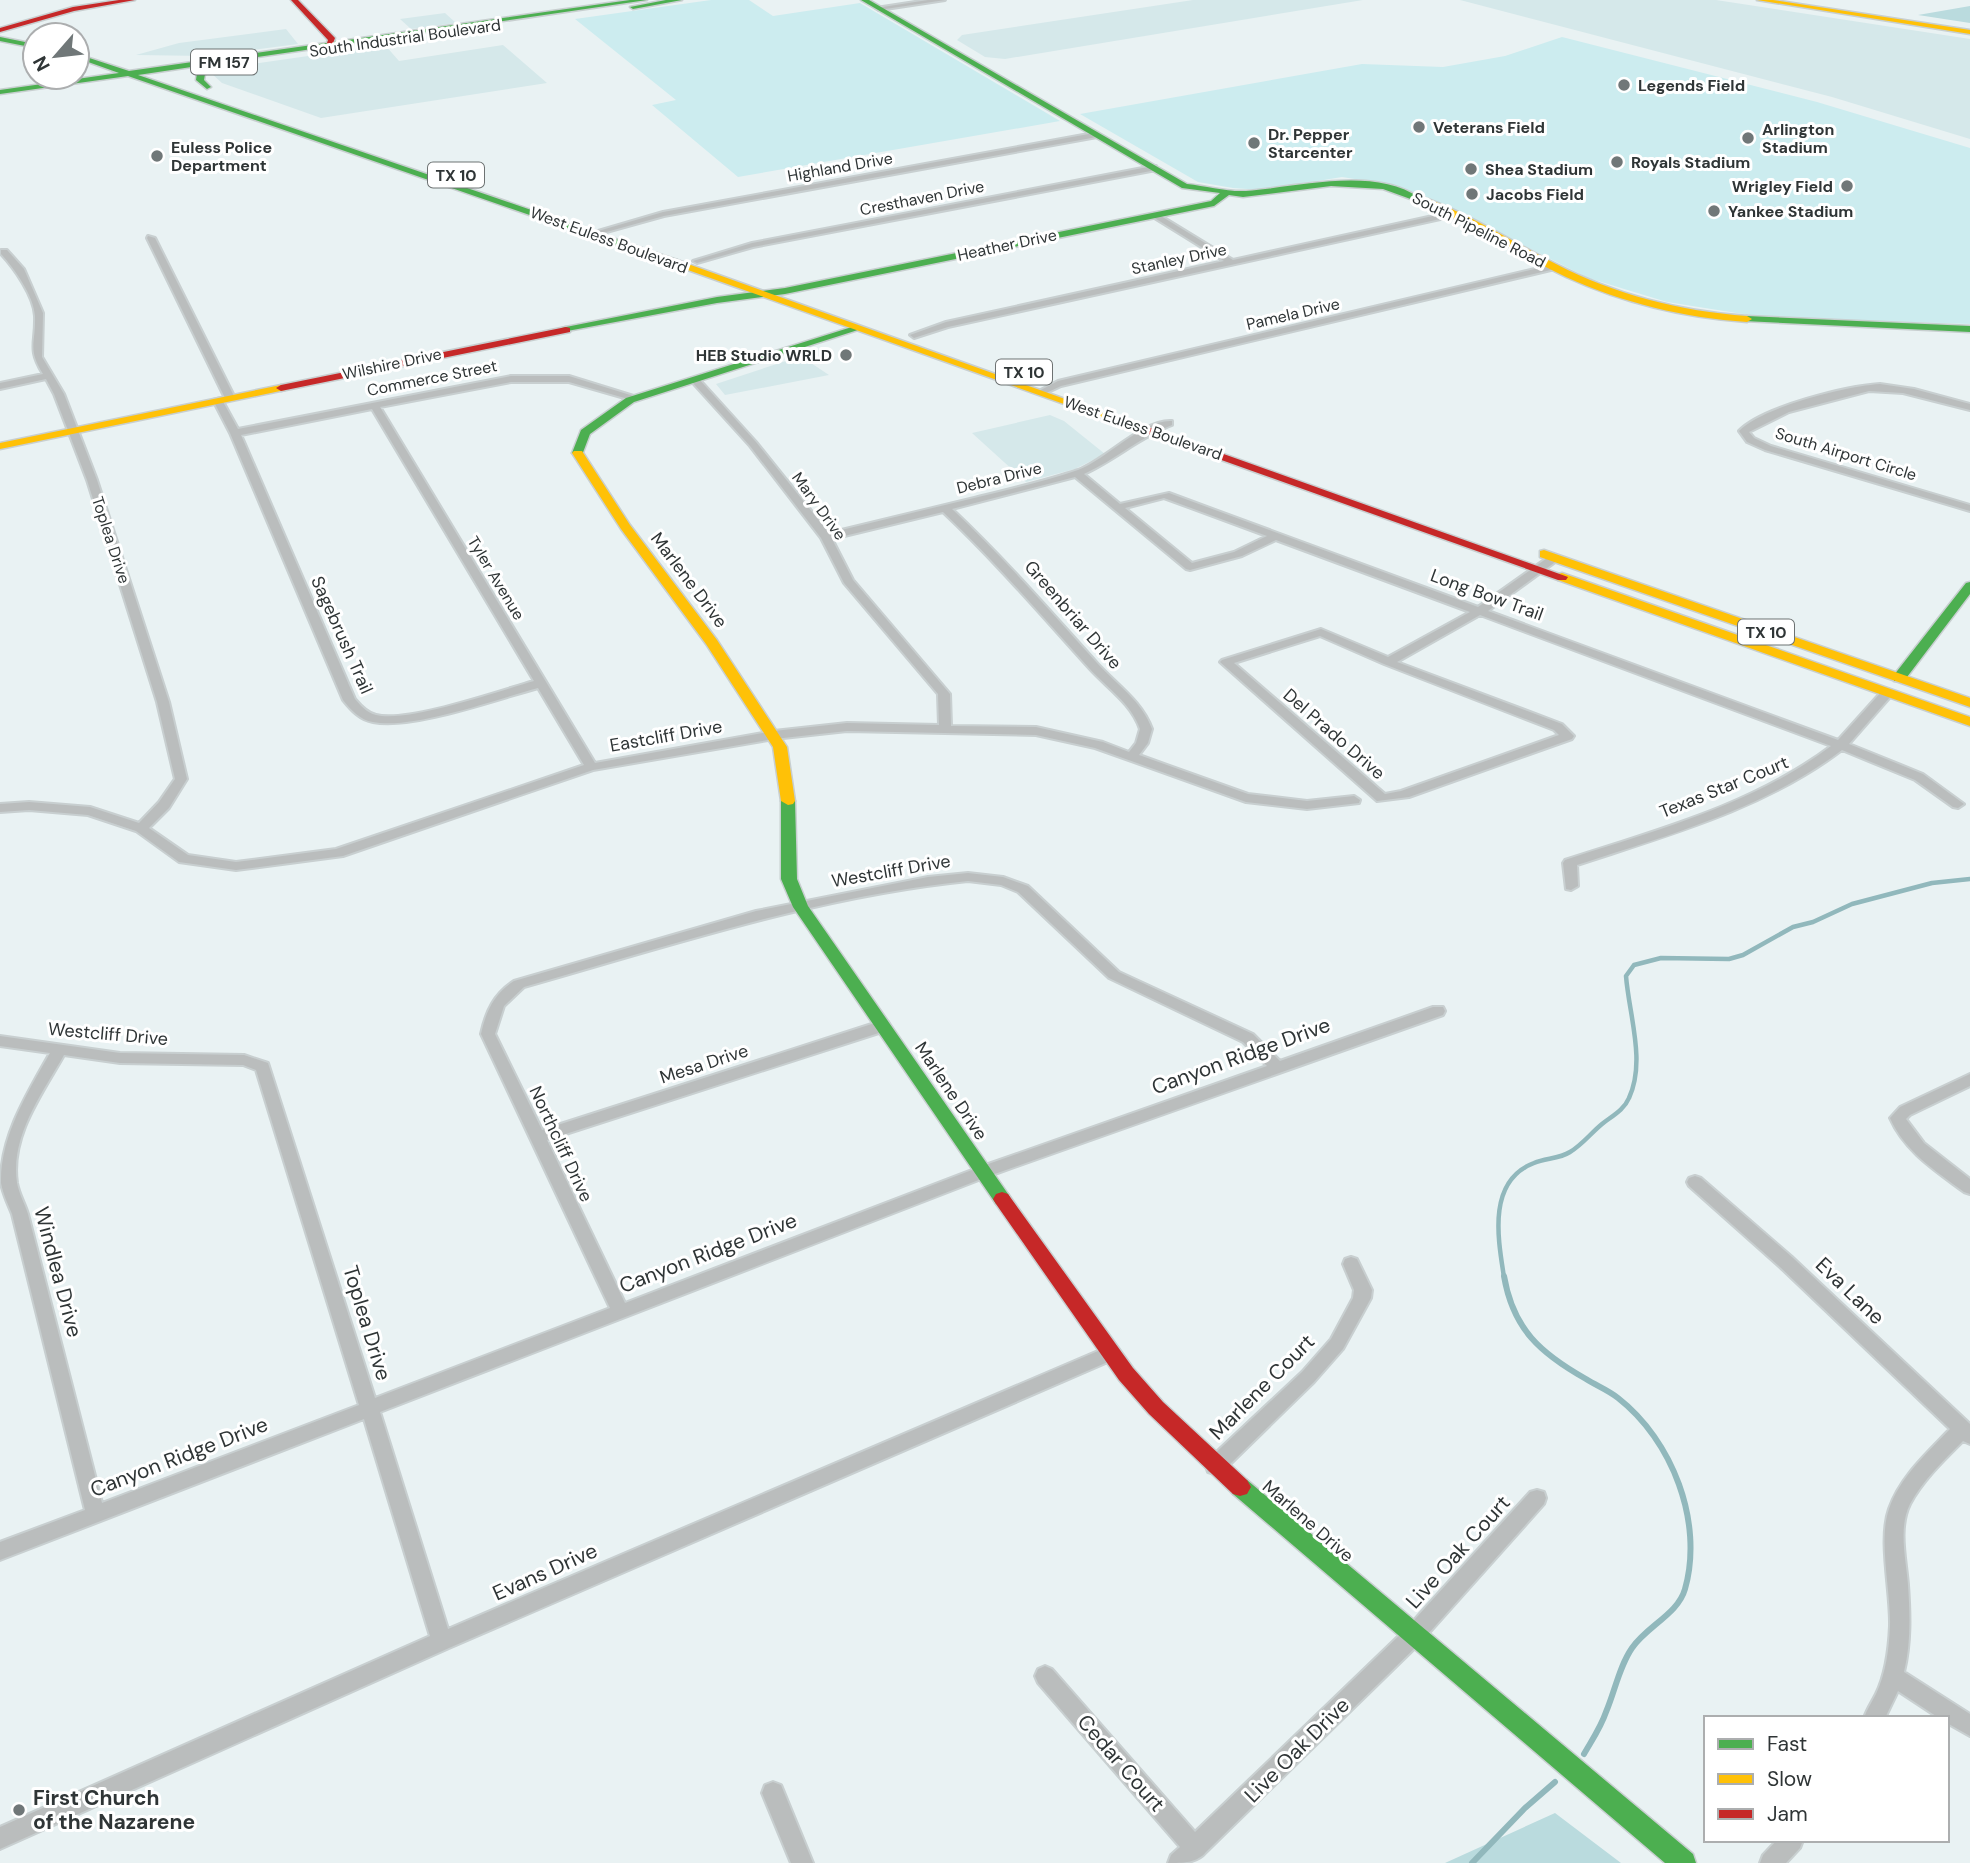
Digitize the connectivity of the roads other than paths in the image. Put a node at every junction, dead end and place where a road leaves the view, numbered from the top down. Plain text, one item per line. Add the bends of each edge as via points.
1 (132, 0) edge
2 (294, 0) edge
3 (644, 0) edge
4 (679, 0) edge
5 (864, 0) edge
6 (942, 0) edge
7 (1791, 0) edge
8 (1767, 1) edge
9 (879, 8) junction
10 (481, 25) junction
11 (1970, 30) edge
12 (1, 32) edge
13 (21, 35) edge
14 (21, 40) edge
15 (331, 46) junction
16 (91, 50) edge
17 (97, 51) junction
18 (242, 58) junction
19 (91, 60) edge
20 (157, 70) junction
21 (131, 73) junction
22 (13, 90) edge
23 (202, 92) junction
24 (265, 107) junction
25 (243, 114) junction
26 (339, 134) junction
27 (1094, 135) junction
28 (310, 136) junction
29 (1153, 168) junction
30 (1226, 193) junction
31 (1451, 214) junction
32 (1156, 215) junction
33 (599, 231) junction
34 (151, 239) dead end
35 (4, 252) dead end
36 (697, 261) junction
37 (1231, 262) junction
38 (17, 265) junction
39 (1552, 267) junction
40 (0, 268) edge
41 (785, 291) junction
42 (757, 293) junction
43 (859, 328) junction
44 (1970, 329) edge
45 (914, 335) junction
46 (48, 376) junction
47 (695, 380) junction
48 (1058, 384) junction
49 (0, 386) edge
50 (1042, 391) junction
51 (635, 398) junction
52 (224, 399) junction
53 (374, 405) junction
54 (1970, 407) edge
55 (1169, 423) junction
56 (73, 430) junction
57 (1150, 430) junction
58 (235, 433) junction
59 (0, 446) edge
60 (1076, 473) junction
61 (1119, 507) junction
62 (945, 508) junction
63 (1970, 508) edge
64 (1276, 536) junction
65 (826, 537) junction
66 (1554, 558) junction
67 (1538, 568) junction
68 (1970, 586) edge
69 (1480, 611) junction
70 (1388, 662) junction
71 (1899, 678) junction
72 (541, 683) junction
73 (1887, 693) junction
74 (1970, 703) edge
75 (1970, 722) edge
76 (945, 727) junction
77 (774, 735) junction
78 (1841, 745) junction
79 (1132, 757) junction
80 (591, 767) junction
81 (1354, 800) dead end
82 (1958, 804) dead end
83 (0, 808) edge
84 (141, 828) junction
85 (1571, 886) dead end
86 (801, 907) junction
87 (505, 993) joint
88 (1438, 1010) dead end
89 (883, 1026) junction
90 (0, 1041) edge
91 (60, 1051) junction
92 (213, 1061) joint
93 (1277, 1067) junction
94 (1970, 1079) edge
95 (536, 1138) junction
96 (983, 1172) junction
97 (1695, 1182) dead end
98 (1970, 1188) edge
99 (1351, 1264) dead end
100 (620, 1311) junction
101 (1111, 1353) junction
102 (370, 1407) junction
103 (1966, 1432) edge
104 (1215, 1466) junction
105 (1537, 1499) dead end
106 (96, 1513) junction
107 (0, 1551) edge
108 (1413, 1636) junction
109 (442, 1641) junction
110 (1045, 1676) dead end
111 (1894, 1677) junction
112 (1875, 1716) edge
113 (1970, 1726) edge
114 (774, 1793) dead end
115 (0, 1838) edge
116 (1790, 1842) edge
117 (1196, 1849) junction
118 (802, 1863) edge
119 (1179, 1863) edge
120 (1685, 1863) edge
121 (1771, 1863) edge

1 - 12 main road via 84,7
2 - 15 main road via 312,22 310,28 319,42
3 - 10 main road, South Industrial Boulevard / FM 157
4 - 10 main road, South Industrial Boulevard / FM 157
5 - 9 main road, South Pipeline Road
6 - 9 street
7 - 11 main road
8 - 11 main road
9 - 27 main road, South Pipeline Road
10 - 15 main road, South Industrial Boulevard / FM 157
12 - 13 main road
12 - 14 main road
15 - 18 main road, South Industrial Boulevard / FM 157
16 - 17 main road, West Euless Boulevard / TX 10
17 - 18 main road via 148,61
17 - 20 main road, West Euless Boulevard / TX 10
18 - 20 main road, South Industrial Boulevard / FM 157
18 - 23 main road via 206,69 199,76
19 - 21 main road, West Euless Boulevard / TX 10
20 - 21 main road, South Industrial Boulevard / FM 157
20 - 23 main road, West Euless Boulevard / TX 10
21 - 22 main road, South Industrial Boulevard / FM 157
21 - 23 main road, West Euless Boulevard / TX 10
22 - 23 main road via 126,84
23 - 24 main road, West Euless Boulevard / TX 10
23 - 25 main road, West Euless Boulevard / TX 10
24 - 25 main road
24 - 26 main road, West Euless Boulevard / TX 10
25 - 28 main road, West Euless Boulevard / TX 10
26 - 28 main road
26 - 33 main road, West Euless Boulevard / TX 10
27 - 29 main road, South Pipeline Road
27 - 33 street, Highland Drive via 663,214
28 - 33 main road, West Euless Boulevard / TX 10
29 - 30 main road, South Pipeline Road via 1185,186
29 - 36 street, Cresthaven Drive via 752,245
30 - 31 main road, South Pipeline Road via 1259,194 1331,183 1371,185 1404,192
30 - 32 main road, Heather Drive via 1214,204
31 - 37 street, Stanley Drive
31 - 39 main road, South Pipeline Road
32 - 37 street
32 - 41 main road, Heather Drive
33 - 36 main road, West Euless Boulevard / TX 10
33 - 42 main road, West Euless Boulevard / TX 10
34 - 52 street, Sagebrush Trail
35 - 38 street, Toplea Drive
36 - 41 main road, West Euless Boulevard / TX 10
37 - 45 street, Stanley Drive via 946,324
38 - 40 street
38 - 46 street, Toplea Drive via 39,313 37,357
39 - 44 main road, South Pipeline Road via 1620,294 1702,314
39 - 48 street, Pamela Drive
41 - 42 main road, Wilshire Drive
41 - 45 main road, West Euless Boulevard / TX 10
42 - 43 main road, West Euless Boulevard / TX 10
42 - 52 main road, Wilshire Drive
43 - 47 main road, Marlene Drive
43 - 50 main road, West Euless Boulevard / TX 10
45 - 48 main road, West Euless Boulevard / TX 10
46 - 49 street
46 - 56 street, Toplea Drive
47 - 51 main road, Marlene Drive
47 - 65 street, Mary Drive via 753,444
48 - 50 street, Pamela Drive
48 - 55 main road, West Euless Boulevard / TX 10
50 - 57 main road, West Euless Boulevard / TX 10
51 - 53 street, Commerce Street via 584,382 534,378 483,383
51 - 77 main road, Marlene Drive via 585,432 577,450 580,459
52 - 56 main road, Wilshire Drive
52 - 58 street, Sagebrush Trail
53 - 58 street, Commerce Street
53 - 72 street, Tyler Avenue
54 - 63 street, South Airport Circle via 1893,388 1869,387 1763,418 1744,431 1750,440 1768,448
55 - 57 street, Debra Drive
55 - 66 main road, West Euless Boulevard / TX 10
56 - 59 main road, Wilshire Drive
56 - 84 street, Toplea Drive via 163,702 181,779
57 - 60 street, Debra Drive
57 - 67 main road, West Euless Boulevard / TX 10
58 - 72 street, Sagebrush Trail via 349,700 361,713 373,719 407,718
60 - 61 street
60 - 62 street, Debra Drive
61 - 64 street, Long Bow Trail via 1165,495
61 - 64 street via 1190,566 1238,554
62 - 65 street, Debra Drive
62 - 79 street, Greenbriar Drive via 992,552 1138,711 1146,729
64 - 69 street, Long Bow Trail
65 - 76 street, Mary Drive via 848,581 944,694
66 - 67 street
66 - 71 main road, West Euless Boulevard / TX 10
67 - 69 street
67 - 73 main road, West Euless Boulevard / TX 10
68 - 71 main road
69 - 70 street
69 - 78 street, Long Bow Trail
70 - 70 street, Del Prado Drive via 1558,727 1568,736 1382,798 1226,662 1321,632
71 - 73 main road
71 - 74 main road, West Euless Boulevard / TX 10
72 - 80 street, Tyler Avenue
73 - 75 main road, West Euless Boulevard / TX 10
73 - 78 street, Texas Star Court
76 - 77 street, Eastcliff Drive via 847,727
76 - 79 street, Eastcliff Drive via 1036,731
77 - 80 street, Eastcliff Drive
77 - 86 main road, Marlene Drive via 788,790 789,879
78 - 82 street, Long Bow Trail via 1919,777
78 - 85 street, Texas Star Court via 1800,775 1713,814 1570,863
79 - 81 street, Eastcliff Drive via 1246,798 1307,805
80 - 84 street, Eastcliff Drive via 338,853 236,866 184,859
83 - 84 street, Eastcliff Drive via 90,811
86 - 87 street, Westcliff Drive via 532,980
86 - 89 main road, Marlene Drive
86 - 93 street, Westcliff Drive via 928,881 968,877 1003,881 1041,903 1114,975 1248,1038
87 - 95 street, Northcliff Drive via 497,1001 488,1034
88 - 93 street, Canyon Ridge Drive
89 - 95 street, Mesa Drive
89 - 96 main road, Marlene Drive
90 - 91 street, Westcliff Drive
91 - 92 street, Westcliff Drive
91 - 106 street, Windlea Drive via 15,1132 9,1184
92 - 102 street, Toplea Drive via 244,1060 263,1068
93 - 96 street, Canyon Ridge Drive
94 - 98 street via 1898,1118 1900,1128
95 - 100 street, Northcliff Drive
96 - 100 street, Canyon Ridge Drive
96 - 101 main road, Marlene Drive
97 - 103 street, Eva Lane via 1787,1262
99 - 104 street, Marlene Court via 1362,1298 1337,1344
100 - 102 street, Canyon Ridge Drive
101 - 104 main road, Marlene Drive via 1156,1408
101 - 109 street, Evans Drive
102 - 106 street, Canyon Ridge Drive
102 - 109 street, Toplea Drive
103 - 111 street via 1927,1468 1899,1506 1894,1529 1900,1611
104 - 108 main road, Marlene Drive
105 - 108 street, Live Oak Court
106 - 107 street, Canyon Ridge Drive
108 - 117 street, Live Oak Drive
108 - 120 main road, Marlene Drive
109 - 115 street, Evans Drive
110 - 117 street, Cedar Court
111 - 112 street
111 - 113 street
114 - 118 street
116 - 121 street
117 - 119 street, Live Oak Drive

